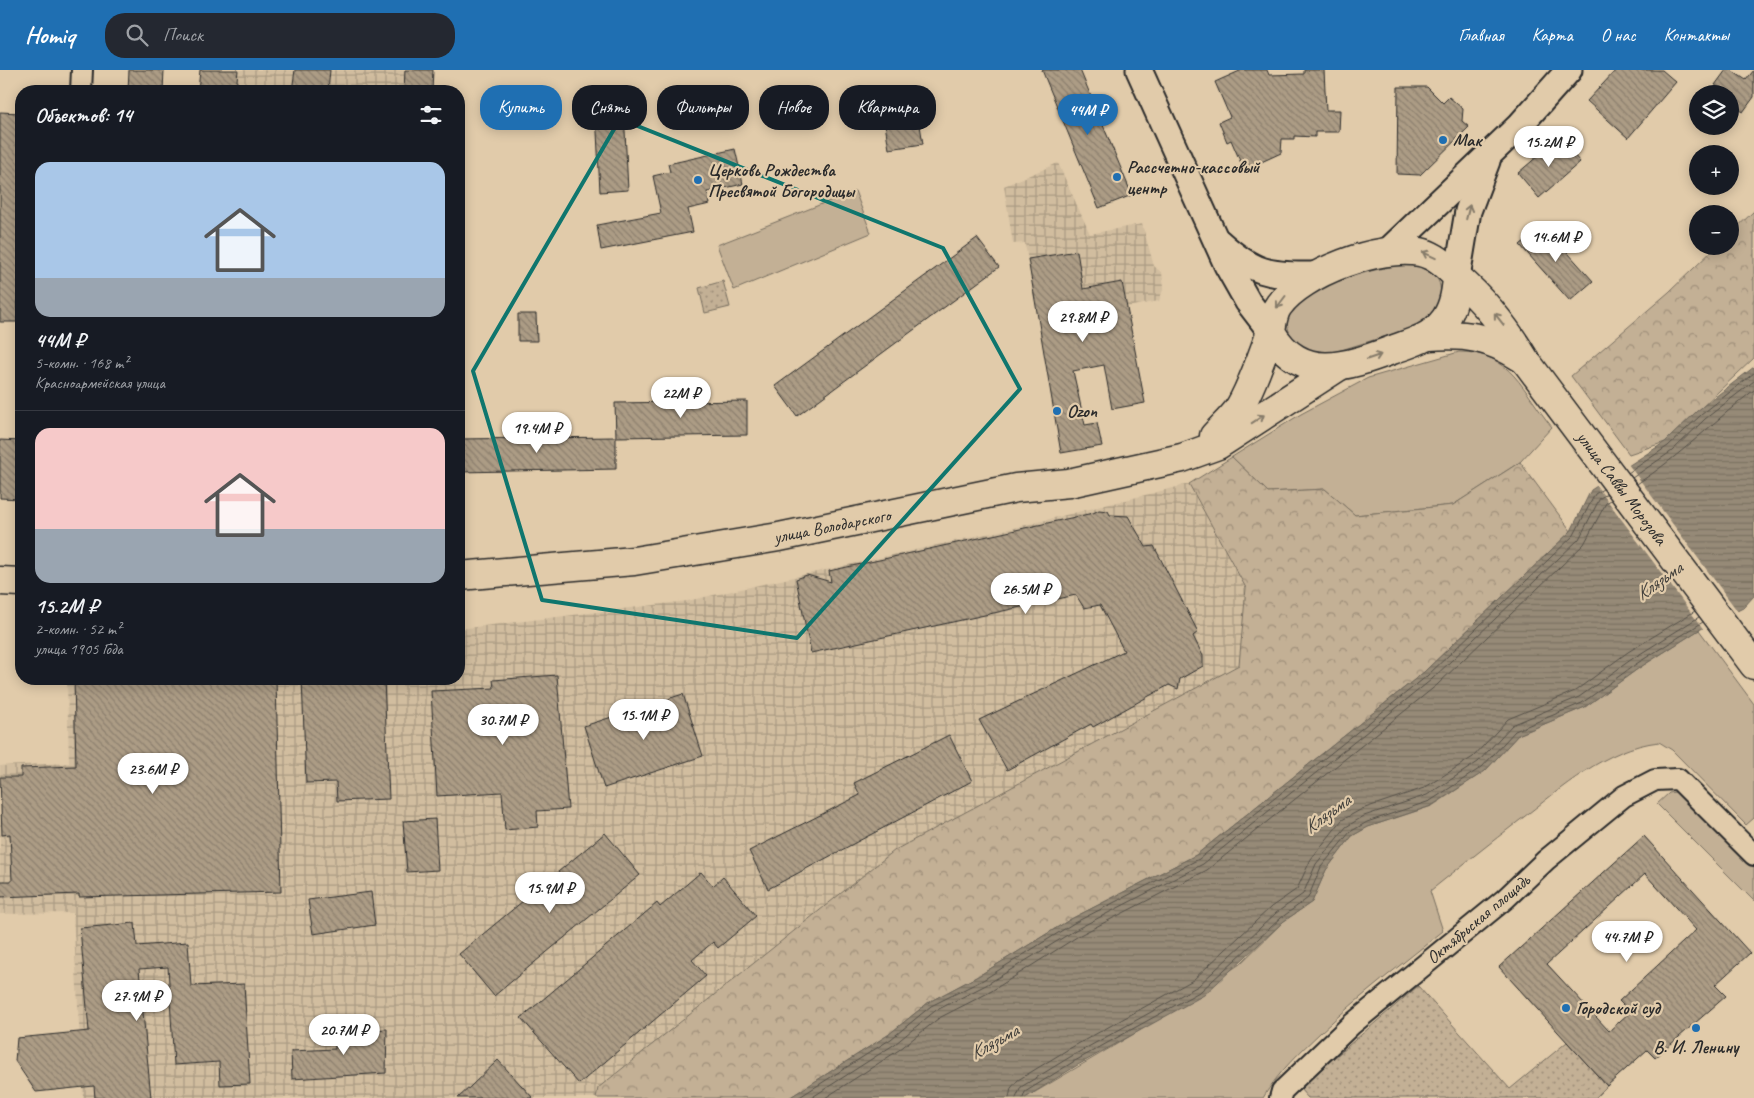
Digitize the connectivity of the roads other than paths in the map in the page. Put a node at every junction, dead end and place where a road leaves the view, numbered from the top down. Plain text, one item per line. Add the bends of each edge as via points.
1 (82, 70) edge
2 (1139, 70) edge
3 (1569, 70) edge
4 (81, 85) edge
5 (1489, 156) junction
6 (1218, 241) junction
7 (1387, 252) junction
8 (1314, 276) junction
9 (1457, 277) junction
10 (1271, 332) junction
11 (1429, 336) junction
12 (1525, 360) junction
13 (1338, 367) junction
14 (1201, 450) junction
15 (465, 575) edge
16 (0, 581) edge
17 (15, 582) edge
18 (1754, 665) edge
19 (1736, 838) junction
20 (1754, 849) edge
21 (1754, 855) edge
22 (1283, 1096) edge

1 - 4 street
2 - 6 street
3 - 5 street
5 - 7 street
9 -> 5 street via 1471,200
6 - 8 street via 1236,258 1270,274
6 - 10 street via 1236,283
7 - 8 main road, улица Саввы Морозова
9 -> 7 main road, улица Саввы Морозова via 1442,262 1421,252
8 -> 10 main road, улица Саввы Морозова via 1291,291 1277,307
9 - 11 main road via 1451,308 1443,323
12 -> 9 main road, улица Саввы Морозова via 1493,312
10 - 13 main road via 1293,359 1319,367
10 - 14 main road, улица Саввы Морозова via 1238,410
11 - 12 main road, улица Саввы Морозова via 1461,335 1488,339
13 -> 11 main road
12 - 18 main road, улица Саввы Морозова
14 -> 13 main road, улица Володарского via 1218,445
14 - 15 main road, улица Володарского via 1182,458 1069,483 1016,488 779,537 634,561
16 - 17 main road
19 - 20 street
19 - 21 street
19 - 22 street, Октябрьская площадь via 1678,779 1655,780 1624,796 1351,1025

